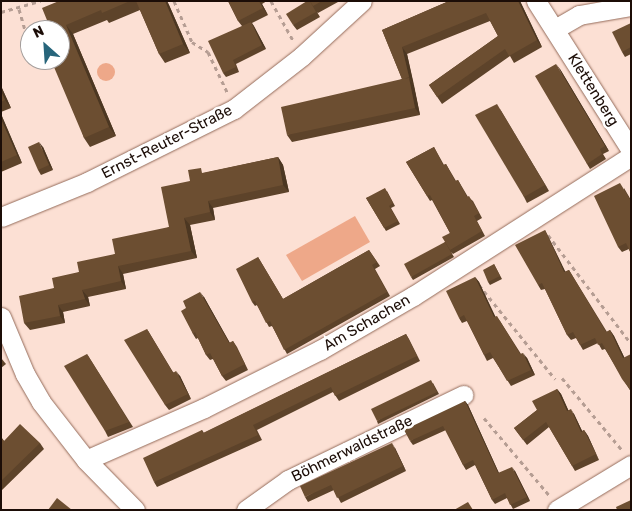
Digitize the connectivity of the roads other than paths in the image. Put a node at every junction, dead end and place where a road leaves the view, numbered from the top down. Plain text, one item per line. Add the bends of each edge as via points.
1 (362, 1) edge
2 (536, 1) edge
3 (631, 6) edge
4 (555, 29) junction
5 (631, 150) edge
6 (631, 156) edge
7 (1, 217) edge
8 (1, 317) edge
9 (463, 395) dead end
10 (628, 459) edge
11 (86, 460) junction
12 (558, 509) edge
13 (135, 510) edge
14 (246, 510) edge

1 - 7 street, Ernst-Reuter-Straße via 302,56 234,108 87,182
2 - 4 street, Klettenberg
3 - 4 street via 579,15
4 - 5 street, Klettenberg
6 - 11 street, Am Schachen via 463,265 320,350 204,408
8 - 11 street via 25,374 41,402
9 - 14 street, Böhmerwaldstraße via 288,480
10 - 12 street
11 - 13 street

